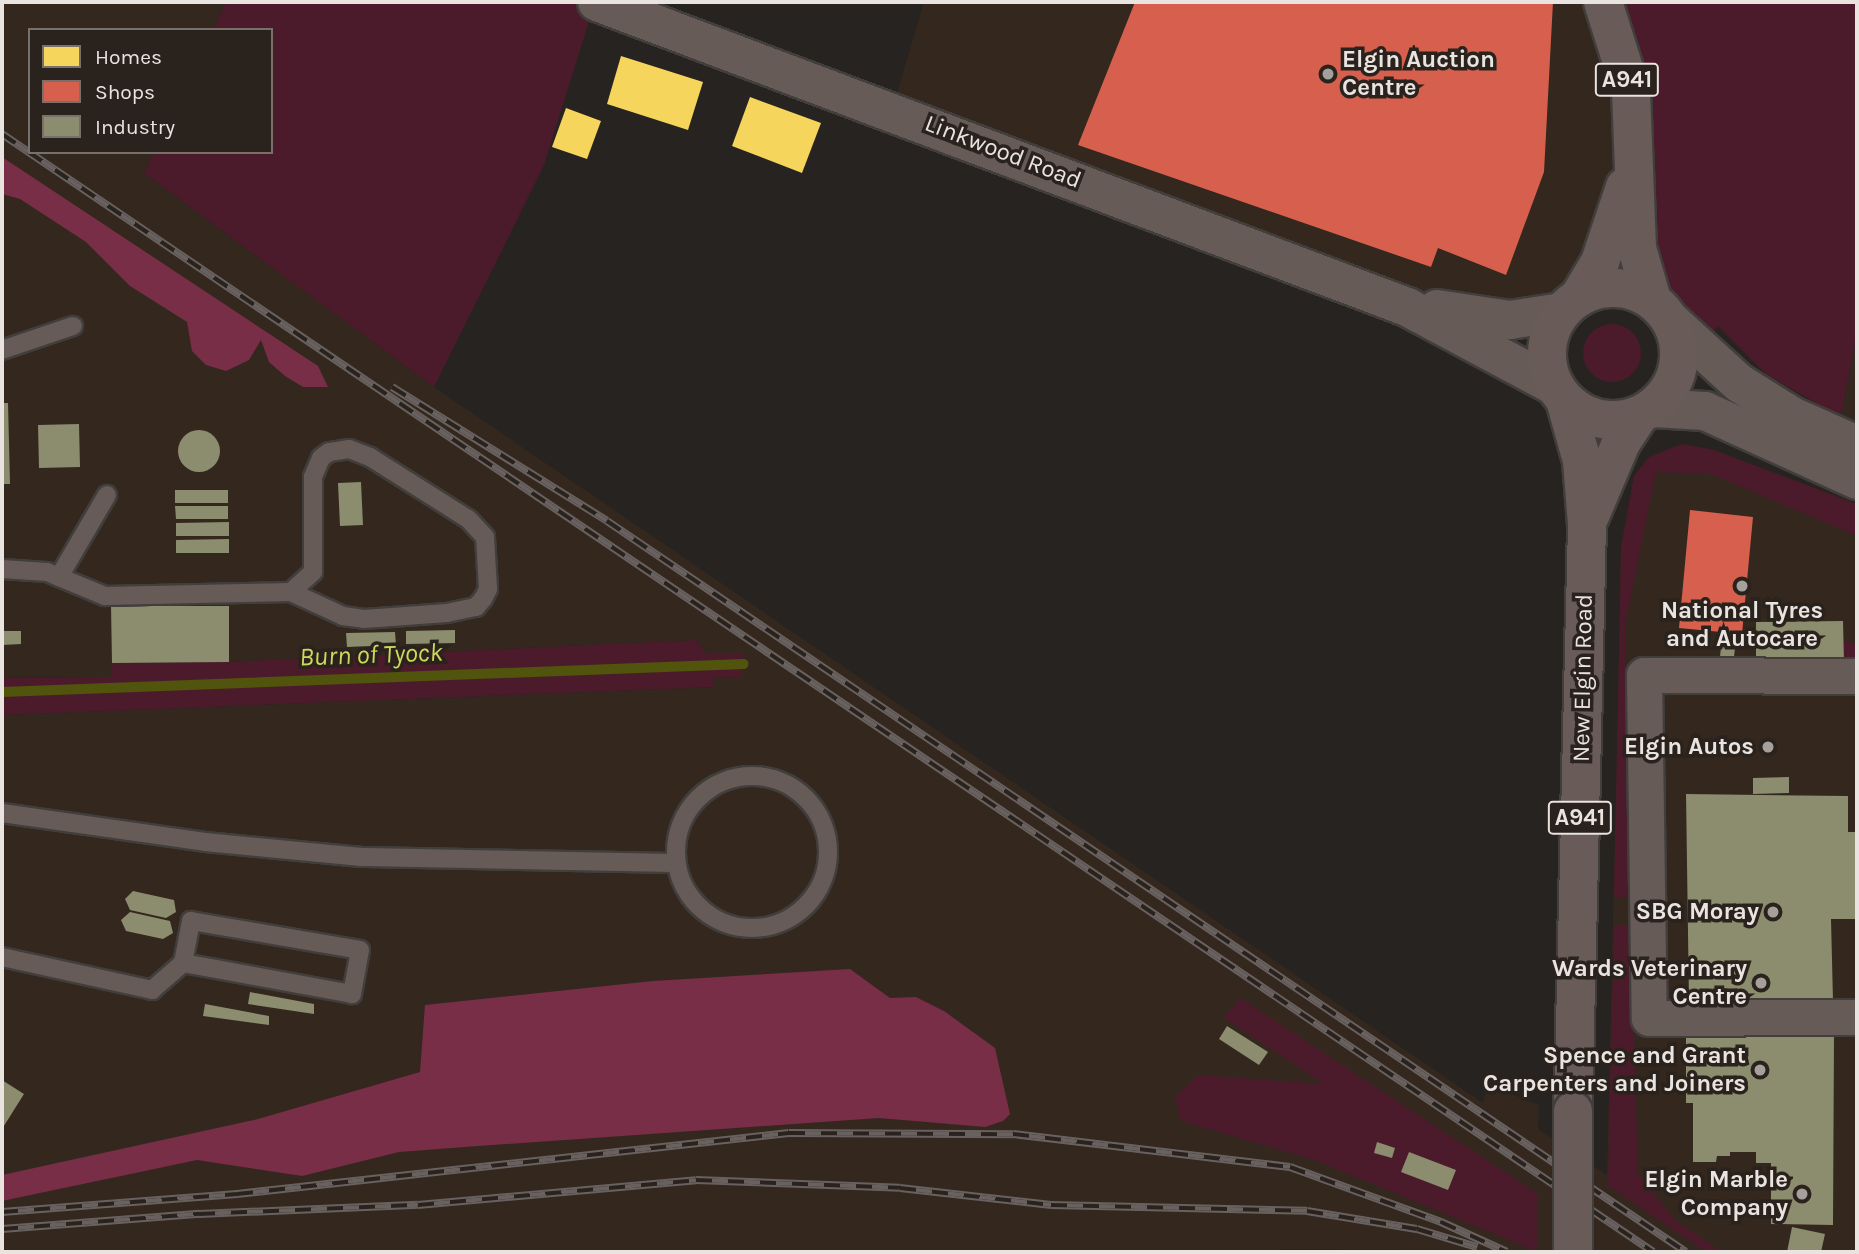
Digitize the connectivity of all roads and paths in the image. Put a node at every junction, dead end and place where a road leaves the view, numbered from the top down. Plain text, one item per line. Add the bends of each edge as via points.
1 (597, 2) edge
2 (1603, 2) edge
3 (1633, 162) junction
4 (1570, 304) junction
5 (1407, 307) junction
6 (1661, 311) junction
7 (73, 326) dead end
8 (2, 350) edge
9 (1560, 393) junction
10 (1646, 412) junction
11 (1857, 445) edge
12 (1857, 480) edge
13 (107, 495) dead end
14 (1587, 524) junction
15 (2, 569) edge
16 (59, 577) junction
17 (291, 592) junction
18 (1857, 676) edge
19 (2, 813) edge
20 (676, 863) junction
21 (2, 957) edge
22 (183, 963) junction
23 (1857, 1017) edge
24 (1573, 1252) edge

1 - 5 street, Linkwood Road
2 - 3 main road, A941 via 1631,91
3 - 4 main road, A941 via 1603,253
3 - 6 main road, A941 via 1637,248
4 - 5 street, Linkwood Road via 1510,320
4 - 6 main road via 1613,287
4 - 9 main road via 1548,343 1548,369
5 - 9 street, Linkwood Road
6 - 10 main road via 1679,348 1677,373 1672,387
6 - 11 street via 1739,383 1792,416
7 - 8 lane
9 - 10 main road via 1578,411 1604,420
9 - 14 main road, New Elgin Road / A941 via 1583,461
10 - 12 street via 1705,411
10 - 14 main road, New Elgin Road / A941 via 1610,467
13 - 16 lane
14 - 24 main road, New Elgin Road / A941, bridge
15 - 16 lane via 31,569
16 - 17 lane via 105,596
17 - 17 lane via 343,616 462,611 476,607 488,589 485,537 468,519 370,457 349,449 329,452 321,458 313,477 313,572
18 - 23 street via 1644,675 1649,1018
19 - 20 lane via 205,842 361,856
20 - 20 lane via 685,891 721,923 745,929 770,927 801,911 822,884 829,861 828,837 805,796 763,776 739,776 716,784 696,799 682,819 675,842
21 - 22 lane via 152,990
22 - 22 lane via 191,921 360,950 352,994

